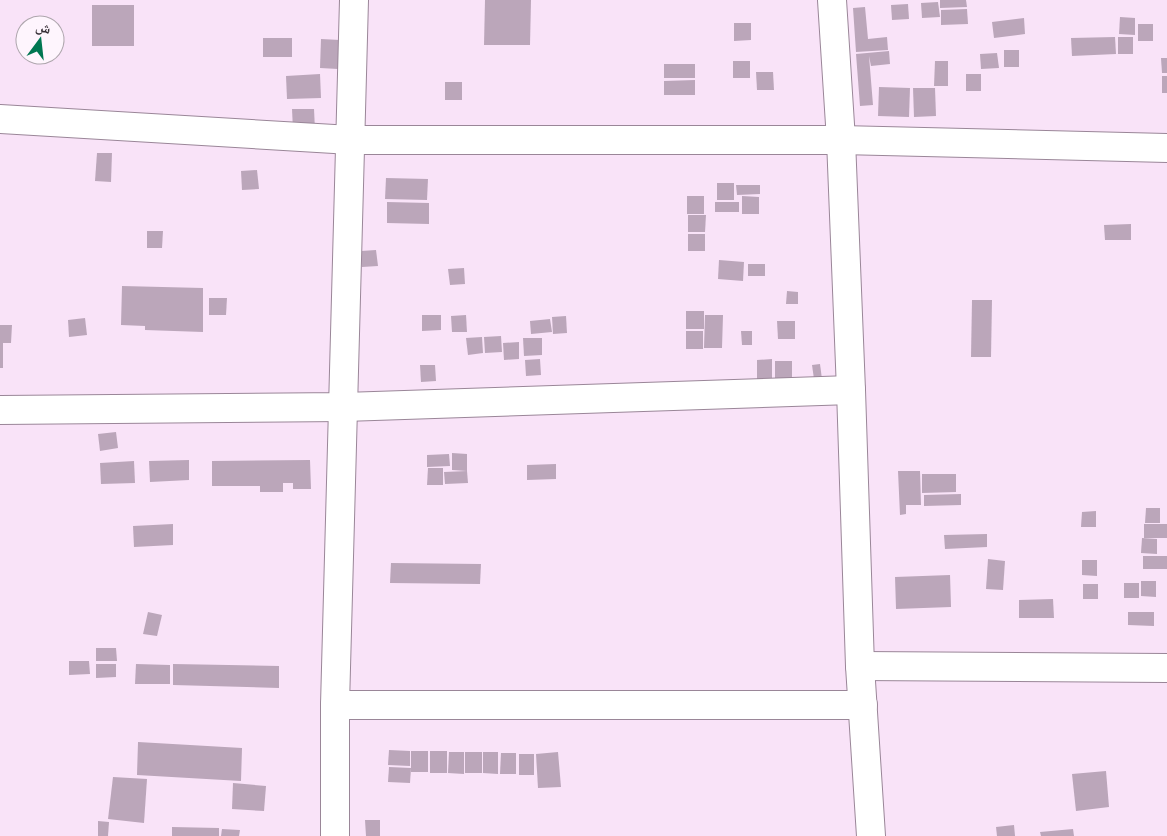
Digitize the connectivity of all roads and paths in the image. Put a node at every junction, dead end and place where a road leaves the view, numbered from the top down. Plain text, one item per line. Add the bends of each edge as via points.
1 (354, 0) edge
2 (832, 0) edge
3 (0, 119) edge
4 (351, 140) junction
5 (841, 140) junction
6 (1167, 148) edge
7 (851, 390) junction
8 (344, 408) junction
9 (0, 410) edge
10 (860, 666) junction
11 (1167, 668) edge
12 (336, 704) junction
13 (863, 705) junction
14 (335, 836) edge
15 (871, 836) edge

1 - 4 street
2 - 5 street
3 - 4 street
4 - 5 street
4 - 8 street
5 - 6 street
5 - 7 street
7 - 8 street
7 - 10 street
8 - 9 street
8 - 12 street
10 - 11 street
10 - 13 street
12 - 13 street
12 - 14 street
13 - 15 street

